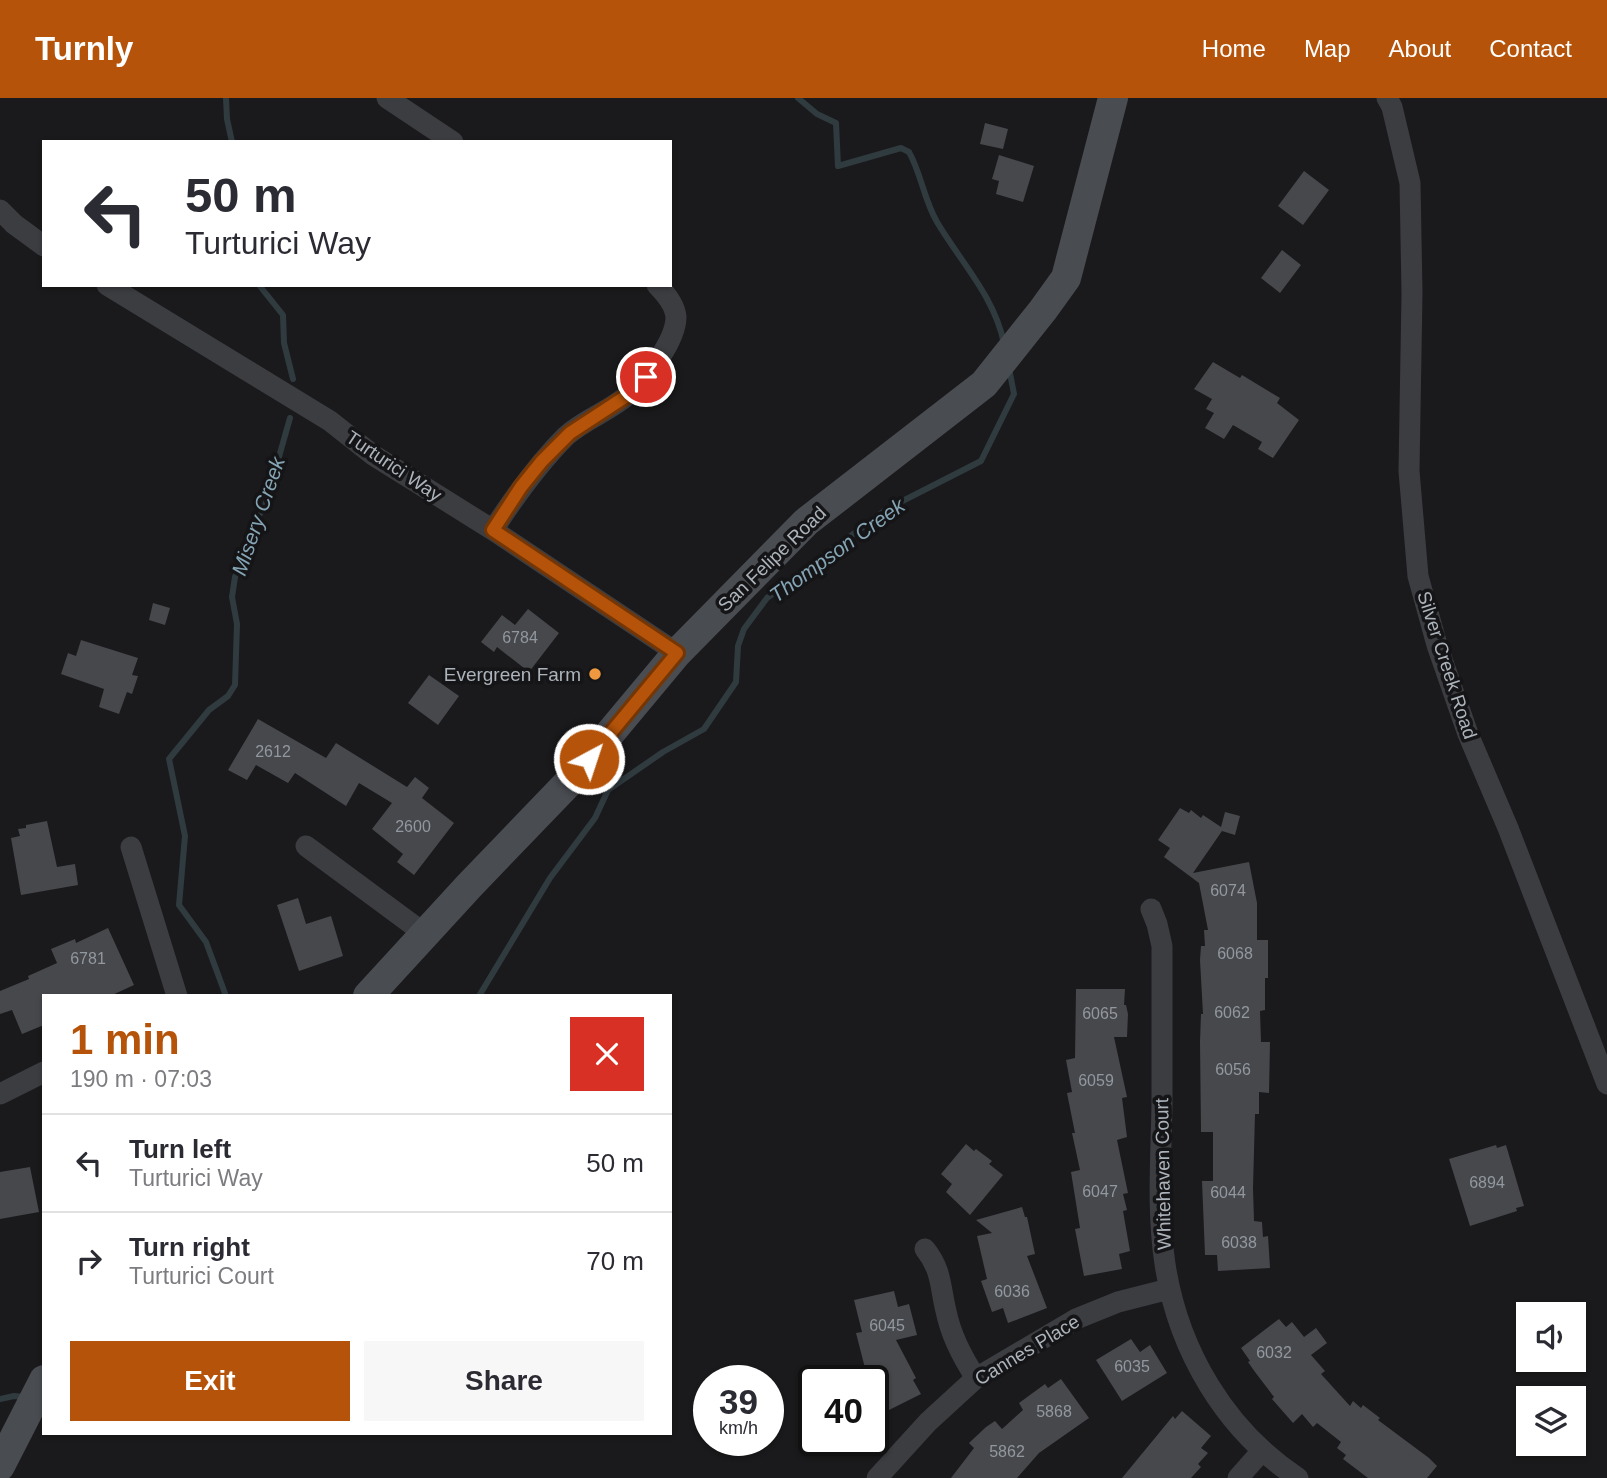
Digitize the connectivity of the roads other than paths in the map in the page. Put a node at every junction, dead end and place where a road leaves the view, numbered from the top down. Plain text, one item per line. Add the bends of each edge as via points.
1 (387, 98) edge
2 (1113, 98) edge
3 (1387, 98) edge
4 (450, 140) edge
5 (0, 209) edge
6 (42, 245) edge
7 (110, 287) edge
8 (659, 287) edge
9 (493, 530) junction
10 (677, 653) junction
11 (306, 846) dead end
12 (131, 847) dead end
13 (1151, 909) dead end
14 (425, 934) junction
15 (176, 994) edge
16 (370, 994) edge
17 (42, 1073) edge
18 (1607, 1084) edge
19 (0, 1094) edge
20 (925, 1249) dead end
21 (1169, 1289) junction
22 (976, 1378) junction
23 (42, 1384) edge
24 (1261, 1452) junction
25 (0, 1466) edge
26 (877, 1478) edge
27 (1238, 1478) edge
28 (1298, 1478) edge

1 - 4 street
2 - 10 street, San Felipe Road via 1066,278 1043,310 984,384 806,522
3 - 18 street, Silver Creek Road via 1410,183 1409,471 1418,576 1468,734
5 - 6 street
7 - 9 street, Turturici Way via 330,421 373,455
8 - 9 street via 676,315 673,333 659,358 628,395 570,433 542,461
9 - 10 street, Turturici Way
10 - 14 street, San Felipe Road via 571,780
11 - 14 street
12 - 15 street
13 - 21 street, Whitehaven Court via 1162,946 1161,1213
14 - 16 street, San Felipe Road
17 - 19 street
20 - 22 street via 938,1268 945,1310 958,1347
21 - 22 street, Cannes Place via 1076,1318
21 - 24 street, Whitehaven Court via 1205,1379
22 - 26 street, Cannes Place
23 - 25 street
24 - 27 street
24 - 28 street, Whitehaven Court

